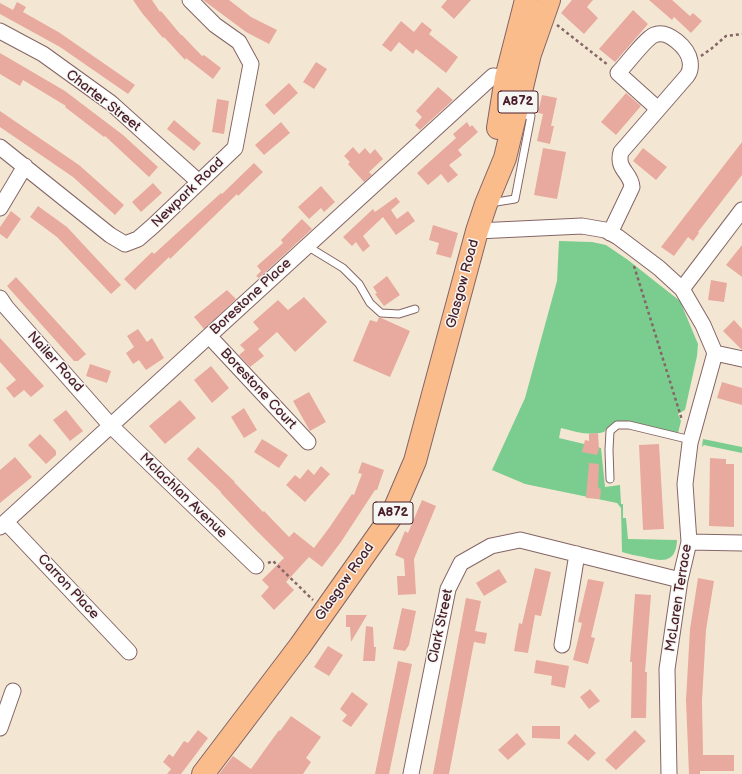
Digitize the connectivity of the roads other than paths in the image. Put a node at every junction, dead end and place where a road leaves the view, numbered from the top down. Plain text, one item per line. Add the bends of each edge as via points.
1 (190, 0) edge
2 (526, 0) edge
3 (549, 0) edge
4 (0, 30) edge
5 (530, 54) junction
6 (506, 78) junction
7 (658, 109) junction
8 (0, 147) edge
9 (25, 166) junction
10 (199, 182) junction
11 (486, 204) junction
12 (0, 208) edge
13 (742, 210) edge
14 (477, 231) junction
15 (610, 233) junction
16 (307, 246) junction
17 (682, 289) junction
18 (0, 298) edge
19 (415, 309) dead end
20 (209, 336) junction
21 (715, 353) junction
22 (742, 359) edge
23 (111, 426) junction
24 (692, 436) junction
25 (308, 442) dead end
26 (610, 479) dead end
27 (3, 524) edge
28 (689, 542) junction
29 (742, 543) edge
30 (577, 554) junction
31 (256, 566) road end
32 (680, 580) junction
33 (562, 645) dead end
34 (129, 652) dead end
35 (13, 691) dead end
36 (0, 728) edge
37 (203, 774) edge
38 (411, 774) edge
39 (669, 774) edge

1 - 10 street, Newpark Road via 215,25 239,42 251,64 235,148
2 - 6 main road, Glasgow Road / A872
3 - 5 main road, Glasgow Road / A872
4 - 10 street, Charter Street via 43,54 111,103
5 - 6 street
5 - 11 main road, Glasgow Road / A872 via 505,158
6 - 11 main road, Glasgow Road / A872
6 - 16 street, Borestone Place via 493,76
7 - 7 street via 618,73 648,39 663,33 686,50 691,62 687,76
7 - 15 street via 621,152 621,166 632,187
8 - 9 street, Newpark Road
9 - 10 street, Newpark Road via 124,244 143,235
9 - 12 street
11 - 14 main road, Glasgow Road / A872
13 - 17 street
14 - 15 street via 582,226
14 - 37 main road, Glasgow Road / A872 via 415,461 391,517 300,646
15 - 17 street via 659,268
16 - 19 lane via 343,268 381,313 399,314
16 - 20 street, Borestone Place
17 - 21 street via 703,325
18 - 23 street, Nailer Road
20 - 23 street, Borestone Place
20 - 25 street, Borestone Court
21 - 22 street
21 - 24 street, McLaren Terrace
23 - 27 street, Borestone Place
23 - 31 street, Mclachlan Avenue
24 - 26 lane via 617,425 610,431
24 - 28 street, McLaren Terrace via 686,484
27 - 34 street, Carron Place
28 - 29 street
28 - 32 street, McLaren Terrace
30 - 32 street, Clark Street
30 - 33 street
30 - 38 street, Clark Street via 520,540 491,546 461,563 448,588
32 - 39 street, McLaren Terrace via 667,669
35 - 36 street

